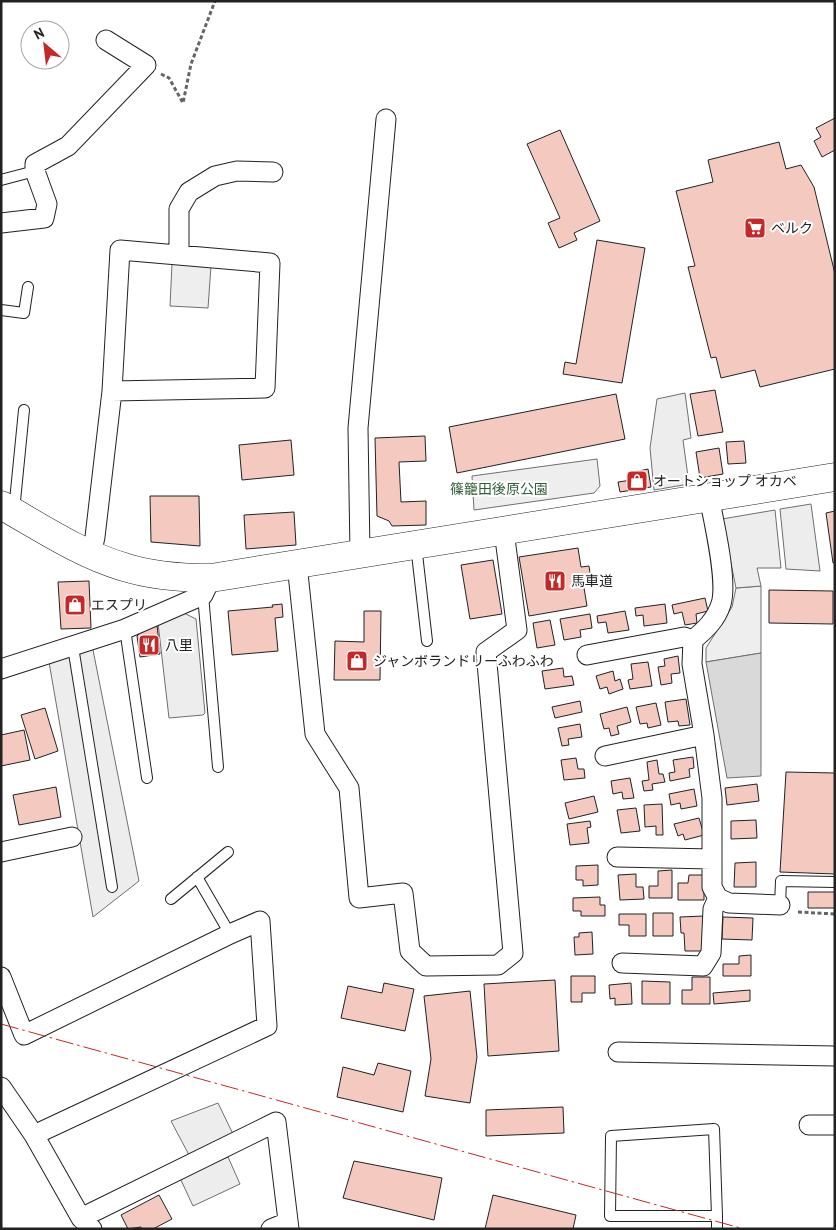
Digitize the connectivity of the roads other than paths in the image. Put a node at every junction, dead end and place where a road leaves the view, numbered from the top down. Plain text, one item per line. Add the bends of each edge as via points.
1 (106, 40) dead end
2 (386, 119) dead end
3 (34, 172) junction
4 (273, 172) dead end
5 (1, 180) edge
6 (1, 223) edge
7 (178, 255) junction
8 (28, 287) dead end
9 (1, 310) edge
10 (112, 391) junction
11 (24, 410) dead end
12 (835, 477) edge
13 (709, 497) junction
14 (8, 508) edge
15 (504, 531) junction
16 (416, 544) junction
17 (360, 553) junction
18 (91, 555) junction
19 (297, 564) junction
20 (207, 586) junction
21 (125, 629) junction
22 (693, 640) junction
23 (426, 641) dead end
24 (74, 647) junction
25 (587, 655) dead end
26 (1, 669) edge
27 (704, 735) junction
28 (605, 756) dead end
29 (218, 767) dead end
30 (147, 778) dead end
31 (72, 837) dead end
32 (1, 852) edge
33 (228, 852) dead end
34 (617, 857) dead end
35 (712, 859) junction
36 (197, 877) junction
37 (835, 882) edge
38 (112, 887) dead end
39 (718, 898) junction
40 (171, 899) dead end
41 (780, 905) joint
42 (230, 934) junction
43 (622, 963) dead end
44 (3, 987) edge
45 (618, 1052) dead end
46 (835, 1056) edge
47 (1, 1087) edge
48 (809, 1125) dead end
49 (835, 1125) edge
50 (34, 1135) junction
51 (717, 1216) junction
52 (85, 1225) edge
53 (282, 1226) edge
54 (717, 1229) edge

1 - 3 street via 146,65 68,146 35,164
2 - 17 street via 358,428
3 - 5 lane
3 - 6 street via 47,204 44,218
4 - 7 street via 237,171 215,176 189,192 179,209
7 - 10 street via 120,250
7 - 10 street via 270,262 265,388
8 - 9 lane via 24,313
10 - 18 street
11 - 14 lane
12 - 13 street
13 - 15 street
13 - 22 street via 723,584 721,604 710,626
14 - 18 street
15 - 16 street
15 - 19 street via 516,630 486,652 513,953 498,965 426,966 410,951 402,893 359,898 349,788 315,734
16 - 17 street
16 - 23 lane
17 - 19 street
18 - 20 street via 124,568
19 - 20 street
20 - 21 street
20 - 29 lane
21 - 24 street
21 - 30 lane
22 - 25 street via 684,637
22 - 27 street via 692,664
24 - 26 street
24 - 38 lane
27 - 28 street
27 - 35 street via 712,798
31 - 32 street
33 - 36 lane
34 - 35 street
35 - 39 street via 712,887
36 - 40 lane
36 - 42 lane
37 - 41 lane via 781,881
39 - 41 street via 730,903
39 - 43 street via 713,909 711,953 703,966
42 - 44 street via 24,1035
42 - 50 street via 260,922 267,1026
45 - 46 street
47 - 50 street
48 - 49 street
50 - 52 street
51 - 51 lane via 610,1216 611,1136 714,1129
51 - 54 lane
52 - 53 street via 276,1122

